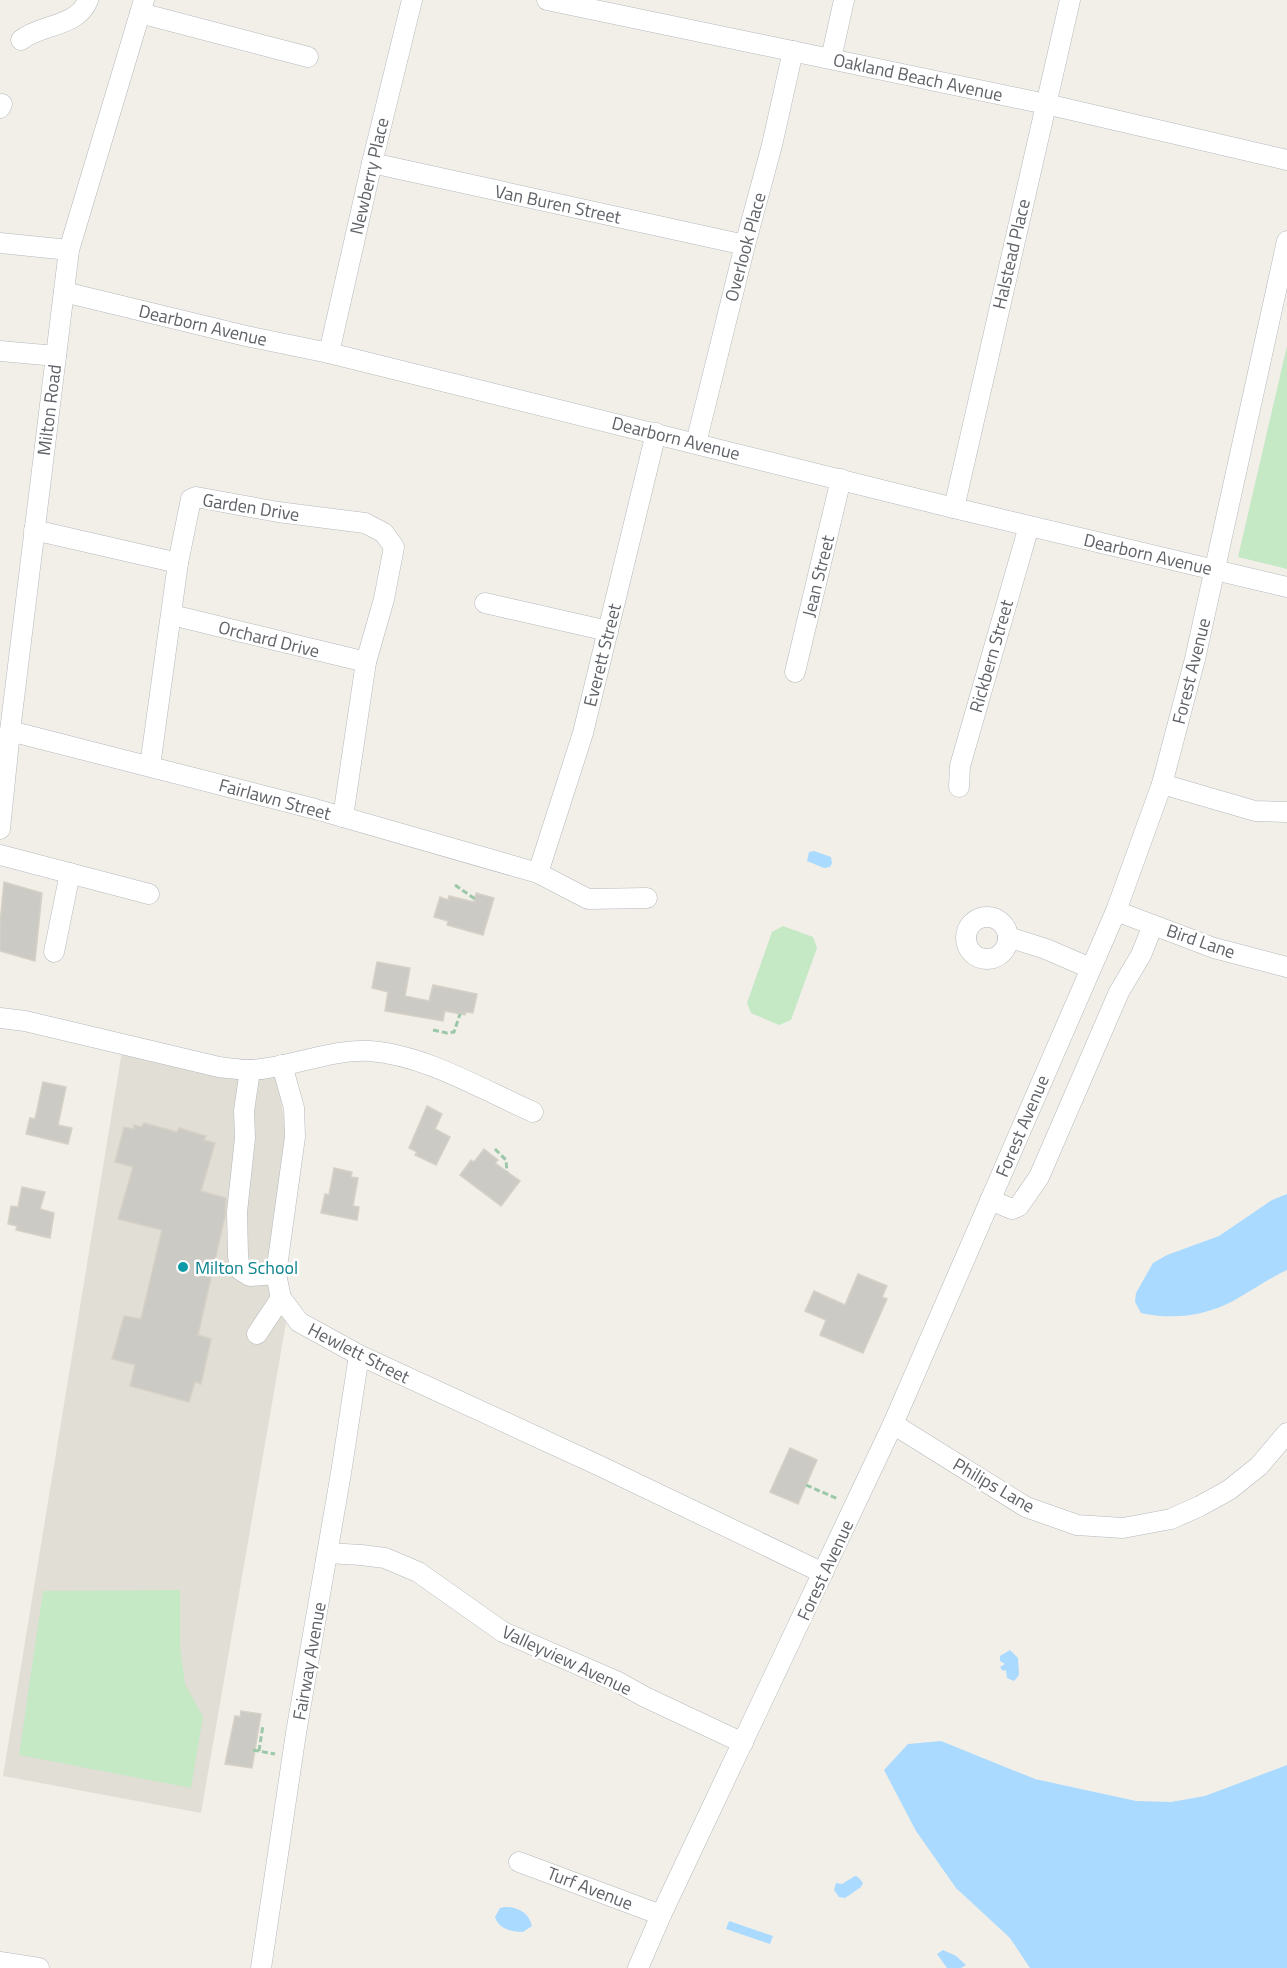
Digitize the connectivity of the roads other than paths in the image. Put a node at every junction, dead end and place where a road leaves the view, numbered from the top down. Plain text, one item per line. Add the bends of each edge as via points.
1 (88, 0) edge
2 (412, 0) edge
3 (548, 0) edge
4 (844, 0) edge
5 (1070, 0) edge
6 (142, 7) edge
7 (21, 40) dead end
8 (793, 51) junction
9 (308, 57) dead end
10 (831, 59) junction
11 (1046, 104) junction
12 (1287, 160) edge
13 (372, 163) junction
14 (1287, 242) edge
15 (0, 243) edge
16 (745, 245) junction
17 (69, 250) junction
18 (64, 292) junction
19 (0, 351) edge
20 (329, 353) junction
21 (56, 356) junction
22 (656, 433) junction
23 (696, 443) junction
24 (841, 479) junction
25 (954, 508) junction
26 (1029, 526) junction
27 (34, 530) junction
28 (178, 563) junction
29 (1215, 570) junction
30 (1287, 587) edge
31 (485, 603) dead end
32 (172, 615) junction
33 (608, 631) junction
34 (366, 663) junction
35 (795, 672) dead end
36 (10, 731) junction
37 (150, 766) junction
38 (1162, 784) junction
39 (959, 787) dead end
40 (1285, 813) edge
41 (344, 817) junction
42 (0, 829) edge
43 (0, 855) edge
44 (70, 873) junction
45 (538, 873) junction
46 (149, 894) dead end
47 (648, 898) dead end
48 (1116, 911) junction
49 (1153, 925) junction
50 (1008, 937) dead end
51 (54, 952) dead end
52 (1287, 967) edge
53 (1090, 968) junction
54 (0, 1018) edge
55 (282, 1065) junction
56 (250, 1070) junction
57 (534, 1112) dead end
58 (990, 1200) junction
59 (276, 1274) junction
60 (281, 1298) junction
61 (257, 1334) dead end
62 (359, 1355) junction
63 (892, 1424) junction
64 (1287, 1433) edge
65 (328, 1553) junction
66 (824, 1573) junction
67 (743, 1743) junction
68 (519, 1862) dead end
69 (660, 1915) junction
70 (0, 1962) edge
71 (39, 1968) edge
72 (261, 1968) edge
73 (638, 1968) edge

1 - 7 street via 85,9 66,22 31,32
2 - 13 street, Newberry Place
3 - 8 street, Oakland Beach Avenue
4 - 10 street
5 - 11 street, Halstead Place
6 - 9 street
6 - 17 street, Milton Road
8 - 10 street, Oakland Beach Avenue
8 - 16 street, Overlook Place
10 - 11 street, Oakland Beach Avenue
11 - 12 street, Oakland Beach Avenue
11 - 25 street, Halstead Place
13 - 16 street, Van Buren Street
13 - 20 street, Newberry Place
14 - 29 street, Forest Avenue
15 - 17 street
16 - 23 street, Overlook Place
17 - 18 street, Milton Road
18 - 20 street, Dearborn Avenue
18 - 21 street, Milton Road
19 - 21 street
20 - 22 street, Dearborn Avenue
21 - 27 street, Milton Road
22 - 23 street, Dearborn Avenue
22 - 33 street, Everett Street
23 - 24 street, Dearborn Avenue
24 - 25 street, Dearborn Avenue
24 - 35 street, Jean Street
25 - 26 street, Dearborn Avenue
26 - 29 street, Dearborn Avenue
26 - 39 street, Rickbern Street via 960,766
27 - 28 street
27 - 36 street, Milton Road
28 - 32 street, Garden Drive
28 - 34 street, Garden Drive via 191,499 196,497 376,527 394,547
29 - 30 street, Dearborn Avenue
29 - 38 street, Forest Avenue
31 - 33 street
32 - 34 street, Orchard Drive
32 - 37 street, Garden Drive
33 - 45 street, Everett Street via 583,733
34 - 41 street
36 - 37 street, Fairlawn Street
36 - 42 street, Milton Road
37 - 41 street, Fairlawn Street
38 - 40 street via 1255,811
38 - 48 street, Forest Avenue
41 - 45 street, Fairlawn Street
43 - 44 street
44 - 46 street
44 - 51 street
45 - 47 street, Fairlawn Street via 588,899
48 - 49 street, Bird Lane
48 - 53 street, Forest Avenue
49 - 52 street, Bird Lane via 1214,948
49 - 58 street via 1141,956 1119,992 1040,1177 1019,1206 1012,1209
50 - 53 street
53 - 58 street, Forest Avenue
54 - 56 street
55 - 56 street
55 - 57 street via 342,1052 389,1054 428,1065
55 - 59 street, Hewlett Street via 294,1108 295,1137
56 - 59 street via 237,1212 238,1255 240,1270 250,1276
58 - 63 street, Forest Avenue
59 - 60 street, Hewlett Street
60 - 61 street
60 - 62 street, Hewlett Street via 299,1322
62 - 65 street, Fairway Avenue
62 - 66 street, Hewlett Street
63 - 64 street, Philips Lane via 1026,1508 1077,1525 1124,1528 1171,1519 1229,1490 1259,1466
63 - 66 street, Forest Avenue
65 - 67 street, Valleyview Avenue via 385,1558 418,1572 503,1632
65 - 72 street, Fairway Avenue
66 - 67 street, Forest Avenue
67 - 69 street, Forest Avenue
68 - 69 street, Turf Avenue
69 - 73 street, Forest Avenue
70 - 71 street

